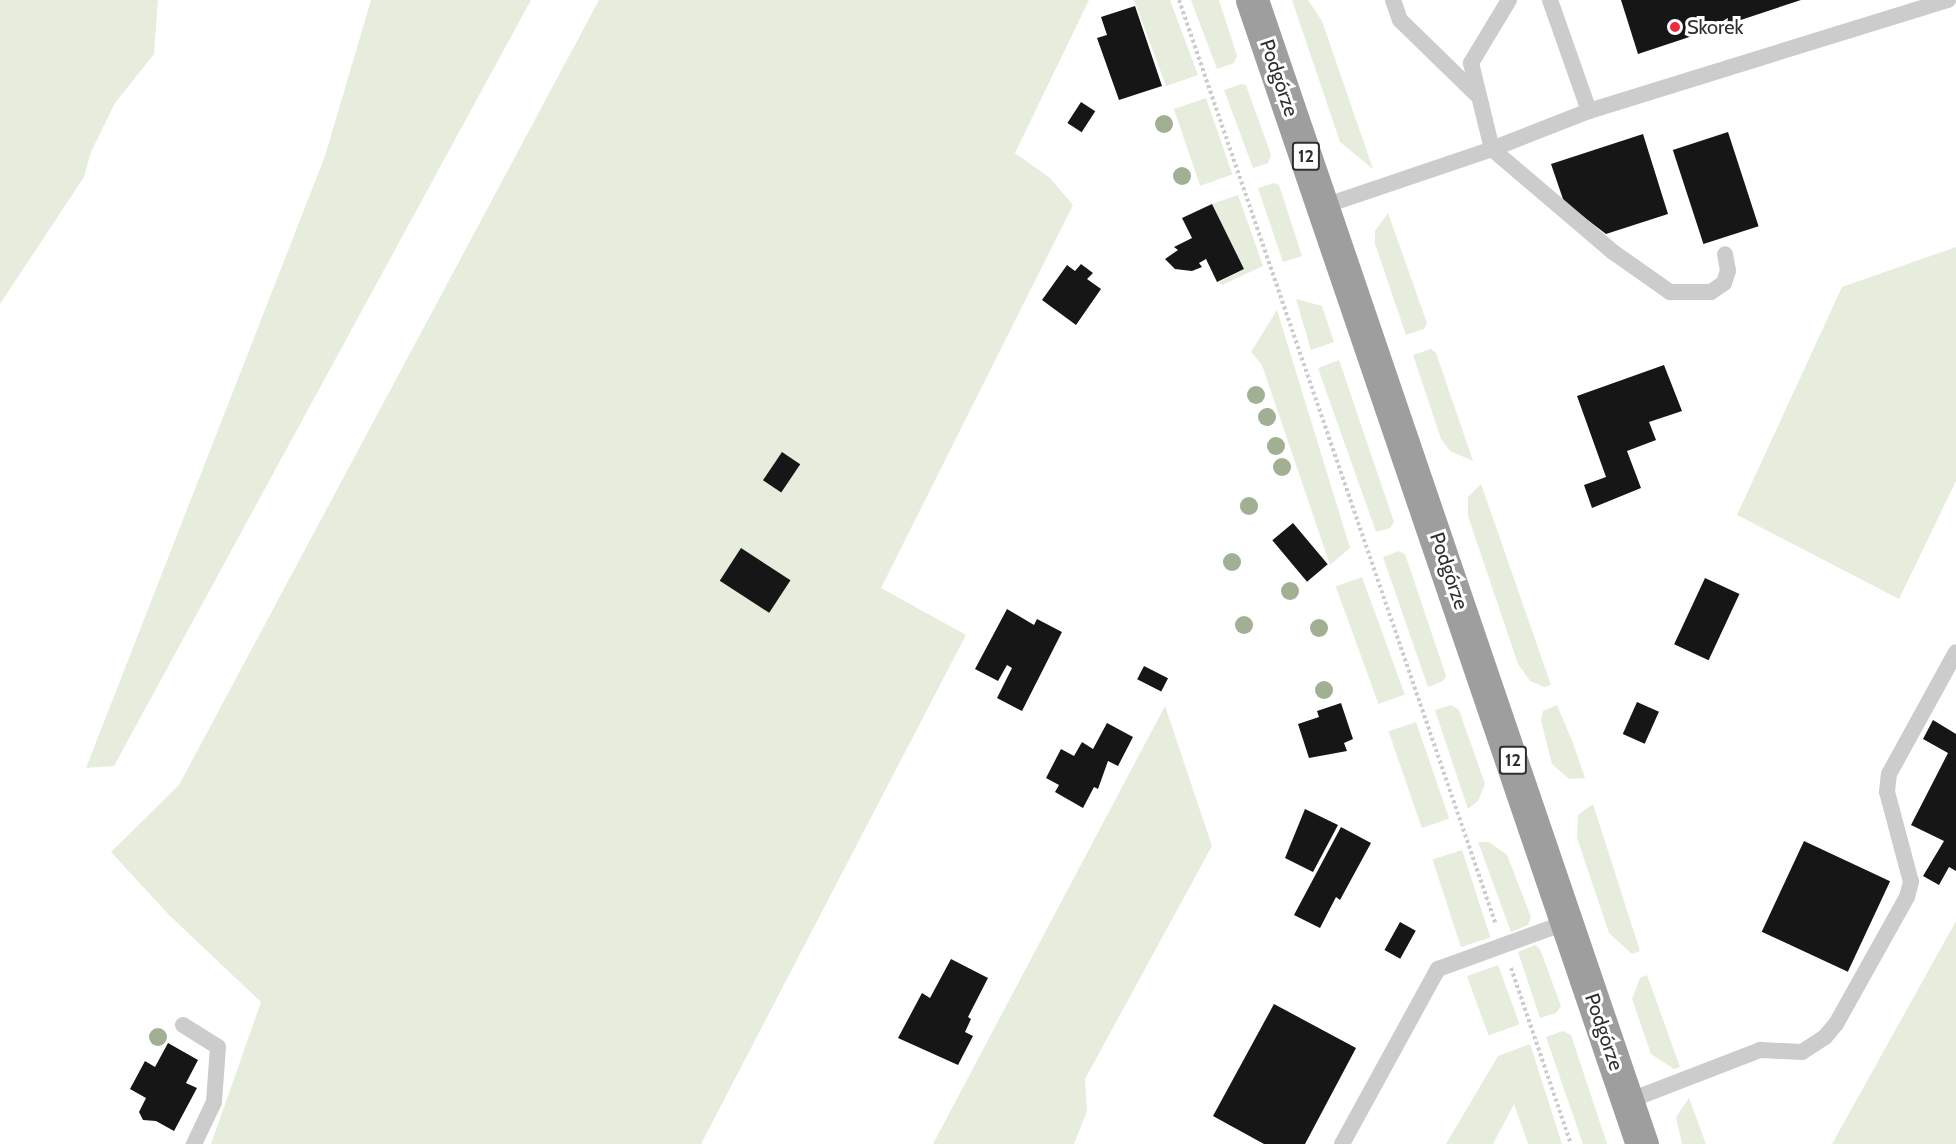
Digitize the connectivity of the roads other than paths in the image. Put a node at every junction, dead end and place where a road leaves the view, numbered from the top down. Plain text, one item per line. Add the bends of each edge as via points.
1 (1252, 0) edge
2 (1393, 0) edge
3 (1550, 0) edge
4 (1948, 0) edge
5 (1505, 2) edge
6 (1476, 94) junction
7 (1588, 111) junction
8 (1492, 149) junction
9 (1324, 207) junction
10 (1725, 254) dead end
11 (1956, 652) edge
12 (1567, 922) junction
13 (183, 1024) dead end
14 (1628, 1101) junction
15 (194, 1144) edge
16 (1342, 1144) edge
17 (1642, 1144) edge

1 - 9 highway, Podgórze / 12
2 - 6 lane via 1400,20
3 - 7 lane
4 - 7 lane
5 - 6 lane via 1471,63
6 - 8 lane
7 - 8 lane
8 - 9 lane
8 - 10 lane via 1613,252 1670,292 1711,292 1724,283 1728,271
9 - 12 highway, Podgórze / 12
11 - 14 lane via 1889,774 1887,792 1911,882 1907,897 1836,1024 1802,1052 1760,1050
12 - 14 highway, Podgórze / 12
12 - 16 lane via 1438,969
13 - 15 lane via 218,1047 214,1102
14 - 17 highway, Podgórze / 12

